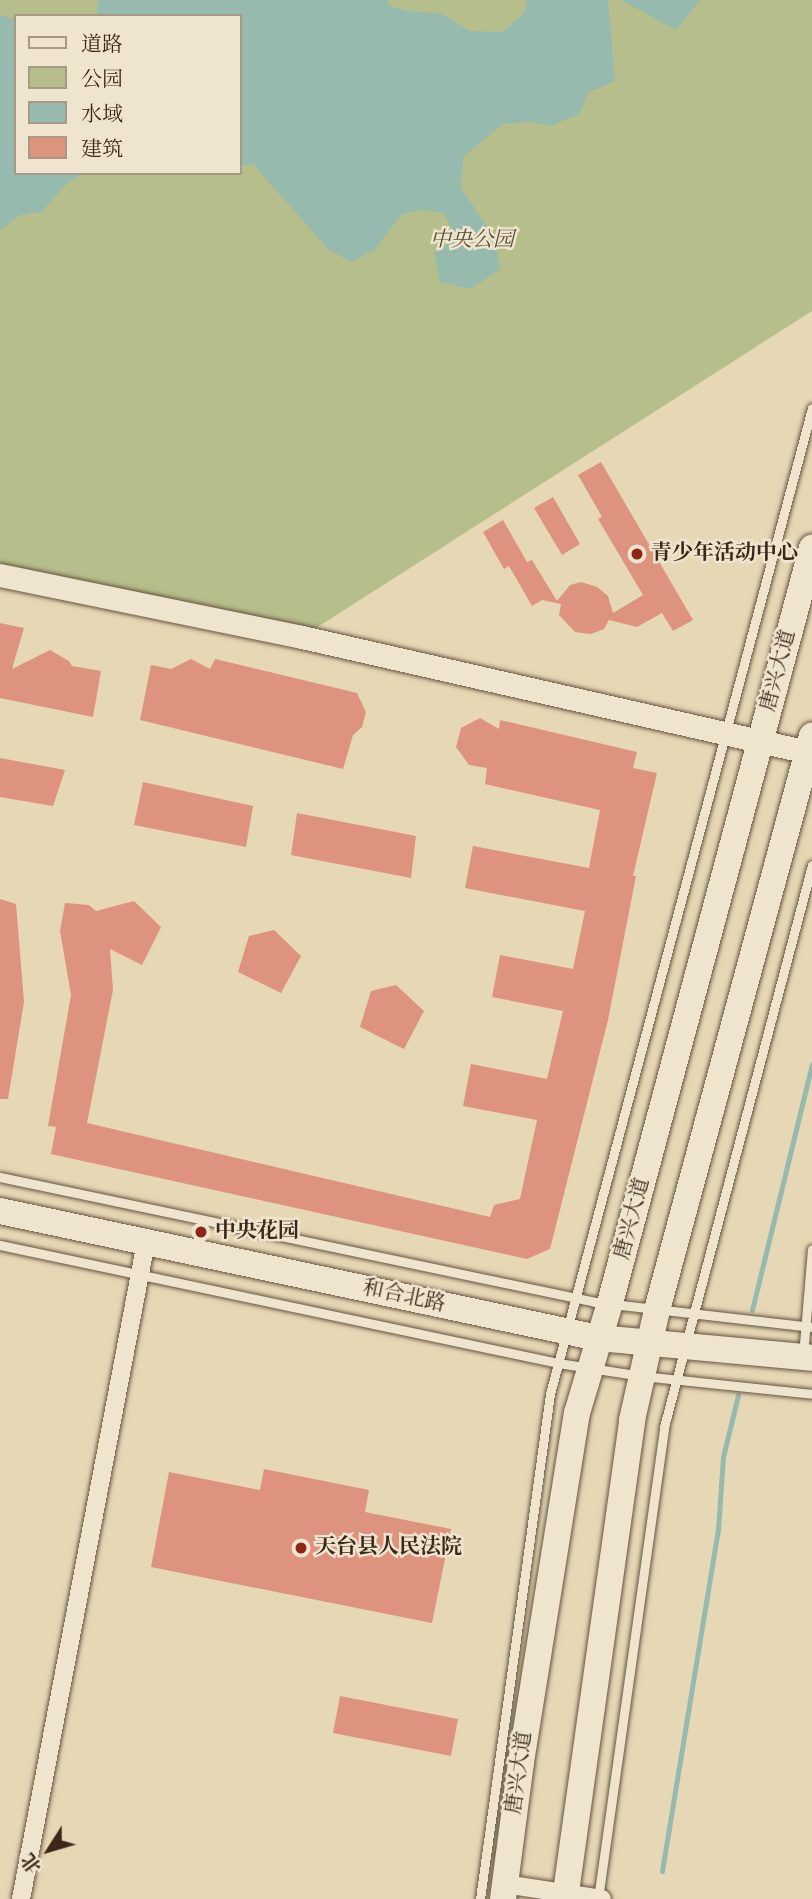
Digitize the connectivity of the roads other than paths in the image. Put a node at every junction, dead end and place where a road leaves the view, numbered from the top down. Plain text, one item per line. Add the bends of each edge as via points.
1 (812, 408) edge
2 (812, 548) edge
3 (0, 575) edge
4 (725, 732) junction
5 (761, 740) junction
6 (811, 747) edge
7 (812, 864) edge
8 (0, 1177) edge
9 (0, 1212) edge
10 (146, 1242) junction
11 (0, 1245) edge
12 (812, 1252) edge
13 (141, 1275) junction
14 (575, 1298) junction
15 (610, 1303) junction
16 (657, 1310) junction
17 (694, 1314) junction
18 (809, 1326) edge
19 (566, 1332) junction
20 (598, 1338) junction
21 (649, 1345) junction
22 (685, 1347) junction
23 (807, 1358) edge
24 (558, 1363) junction
25 (590, 1368) junction
26 (642, 1376) junction
27 (677, 1380) junction
28 (812, 1394) edge
29 (504, 1891) edge
30 (565, 1896) edge
31 (21, 1899) edge
32 (480, 1899) edge
33 (599, 1899) edge

1 - 4 lane
2 - 5 main road, 唐兴大道
3 - 4 street via 290,634
4 - 5 street
4 - 14 lane
5 - 6 street
5 - 15 main road, 唐兴大道
6 - 16 main road
7 - 17 lane
8 - 14 lane
9 - 10 main road, 和合北路
10 - 13 street
10 - 19 main road, 和合北路
11 - 13 lane
12 - 18 lane
13 - 24 lane
13 - 31 street
14 - 15 lane
14 - 19 lane
15 - 16 lane
15 - 20 main road, 唐兴大道
16 - 17 lane
16 - 21 main road
17 - 18 lane
17 - 22 lane
18 - 23 lane
19 - 20 main road, 和合北路
19 - 24 lane
20 - 21 main road, 和合北路
20 - 25 main road, 唐兴大道
21 - 22 main road, 和合北路
21 - 26 main road
22 - 23 main road, 和合北路
22 - 27 lane
24 - 25 lane
24 - 32 lane via 546,1421
25 - 26 lane
25 - 29 main road, 唐兴大道 via 577,1413
26 - 27 lane
26 - 30 main road
27 - 28 lane
27 - 33 lane via 664,1427
29 - 30 street
30 - 33 street

